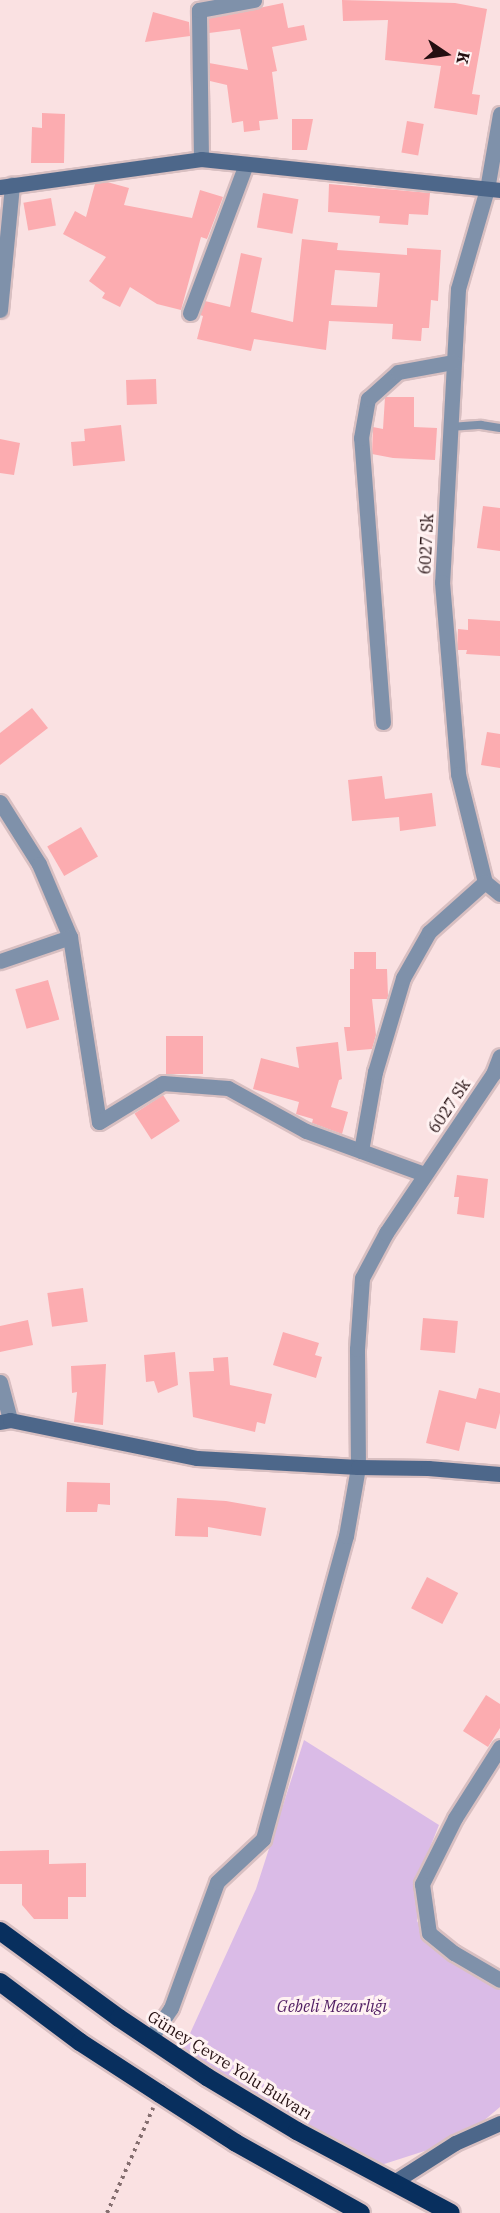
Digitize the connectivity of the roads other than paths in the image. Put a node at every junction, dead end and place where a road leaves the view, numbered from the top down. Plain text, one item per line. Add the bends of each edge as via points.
1 (254, 0) edge
2 (500, 114) edge
3 (201, 159) junction
4 (246, 164) junction
5 (6, 186) edge
6 (493, 189) edge
7 (0, 310) edge
8 (190, 314) dead end
9 (453, 362) junction
10 (450, 427) junction
11 (500, 428) edge
12 (383, 722) dead end
13 (0, 802) edge
14 (485, 882) junction
15 (500, 894) edge
16 (70, 937) junction
17 (0, 961) edge
18 (500, 1056) edge
19 (361, 1151) junction
20 (424, 1174) junction
21 (0, 1382) edge
22 (5, 1421) edge
23 (358, 1467) junction
24 (500, 1474) edge
25 (500, 1748) edge
26 (0, 1931) edge
27 (500, 1980) edge
28 (0, 1982) edge
29 (150, 2039) junction
30 (500, 2123) edge
31 (394, 2182) junction
32 (361, 2213) edge
33 (451, 2213) edge

1 - 3 street via 199,10
2 - 6 street, 6027 Sk
3 - 4 street
3 - 5 street
4 - 6 street
4 - 8 street
5 - 7 street
6 - 9 street, 6027 Sk via 458,289
9 - 10 street, 6027 Sk
9 - 12 street via 398,372 368,399 364,419 361,438
10 - 11 lane
10 - 14 street, 6027 Sk via 442,582 458,774
13 - 16 street via 39,864
14 - 15 street
14 - 19 street via 429,932 403,978 375,1072
16 - 17 street
16 - 19 street via 99,1122 163,1083 228,1088 306,1131
18 - 20 street, 6027 Sk via 492,1074
19 - 20 street
20 - 23 street, 6027 Sk via 362,1278 357,1349
21 - 22 street
22 - 23 street via 197,1458
23 - 24 street
23 - 29 street, 6027 Sk via 346,1536 263,1839 217,1882 171,2008
25 - 27 street via 455,1818 422,1884 429,1933
26 - 29 highway, Güney Çevre Yolu Bulvarı
28 - 32 highway via 80,2042 236,2143
29 - 31 highway, Güney Çevre Yolu Bulvarı via 297,2131
30 - 31 street via 454,2143
31 - 33 highway, Güney Çevre Yolu Bulvarı

